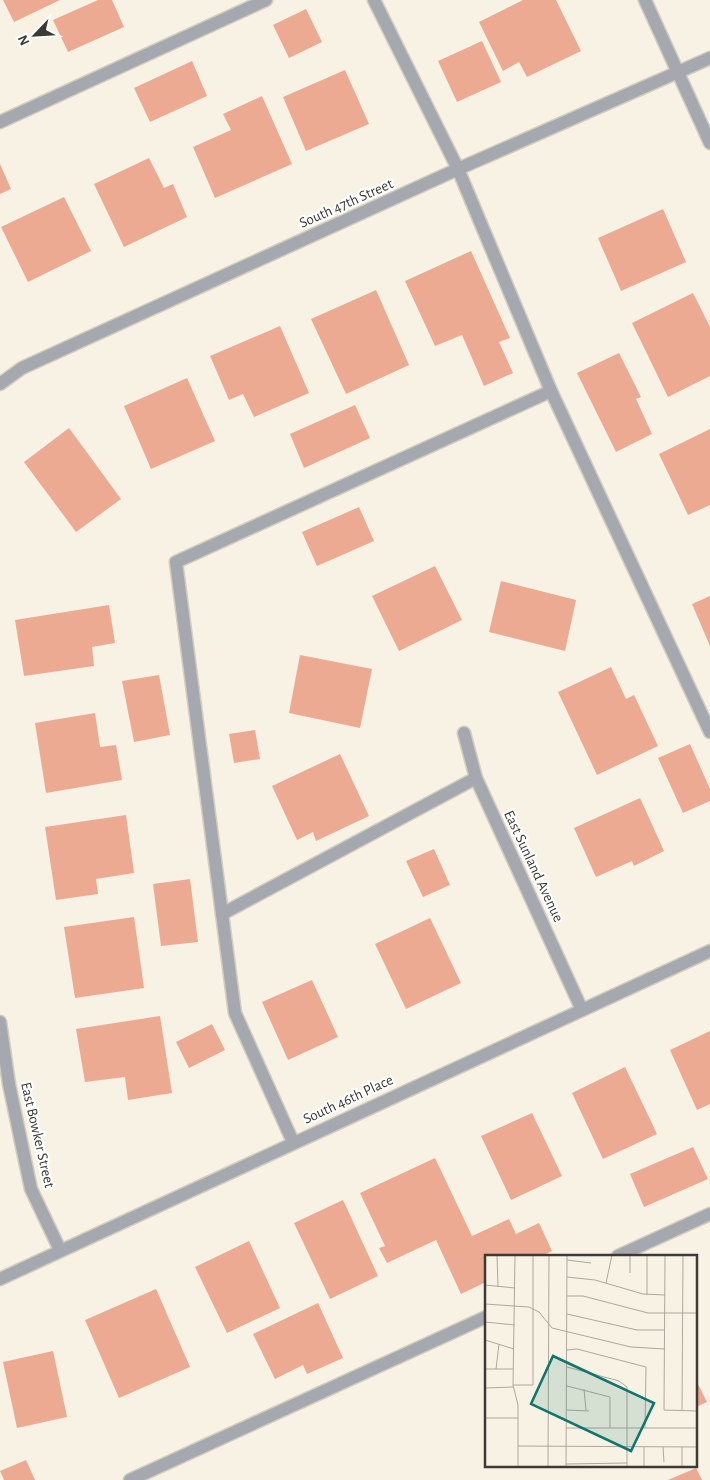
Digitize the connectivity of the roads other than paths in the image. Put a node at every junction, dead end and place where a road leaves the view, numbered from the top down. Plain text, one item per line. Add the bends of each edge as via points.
1 (266, 0) edge
2 (374, 0) edge
3 (645, 0) edge
4 (710, 58) edge
5 (678, 73) junction
6 (0, 122) edge
7 (710, 143) edge
8 (458, 169) junction
9 (0, 384) edge
10 (551, 390) junction
11 (710, 732) edge
12 (464, 734) dead end
13 (476, 778) junction
14 (222, 914) junction
15 (710, 951) edge
16 (582, 1010) junction
17 (0, 1022) edge
18 (293, 1142) junction
19 (710, 1214) edge
20 (60, 1250) junction
21 (620, 1255) edge
22 (0, 1278) edge
23 (485, 1317) edge
24 (130, 1480) edge

1 - 6 street
2 - 8 street
3 - 5 street
4 - 5 street, South 47th Street
5 - 7 street
5 - 8 street, South 47th Street
8 - 9 street, South 47th Street via 22,368
8 - 10 street
10 - 11 street
10 - 14 street via 176,562
12 - 13 street, East Sunland Avenue
13 - 14 street
13 - 16 street, East Sunland Avenue
14 - 18 street via 235,1012
15 - 16 street, South 46th Place
16 - 18 street, South 46th Place
17 - 20 street, East Bowker Street via 31,1189
18 - 20 street, South 46th Place
19 - 21 street
20 - 22 street, South 46th Place
23 - 24 street

